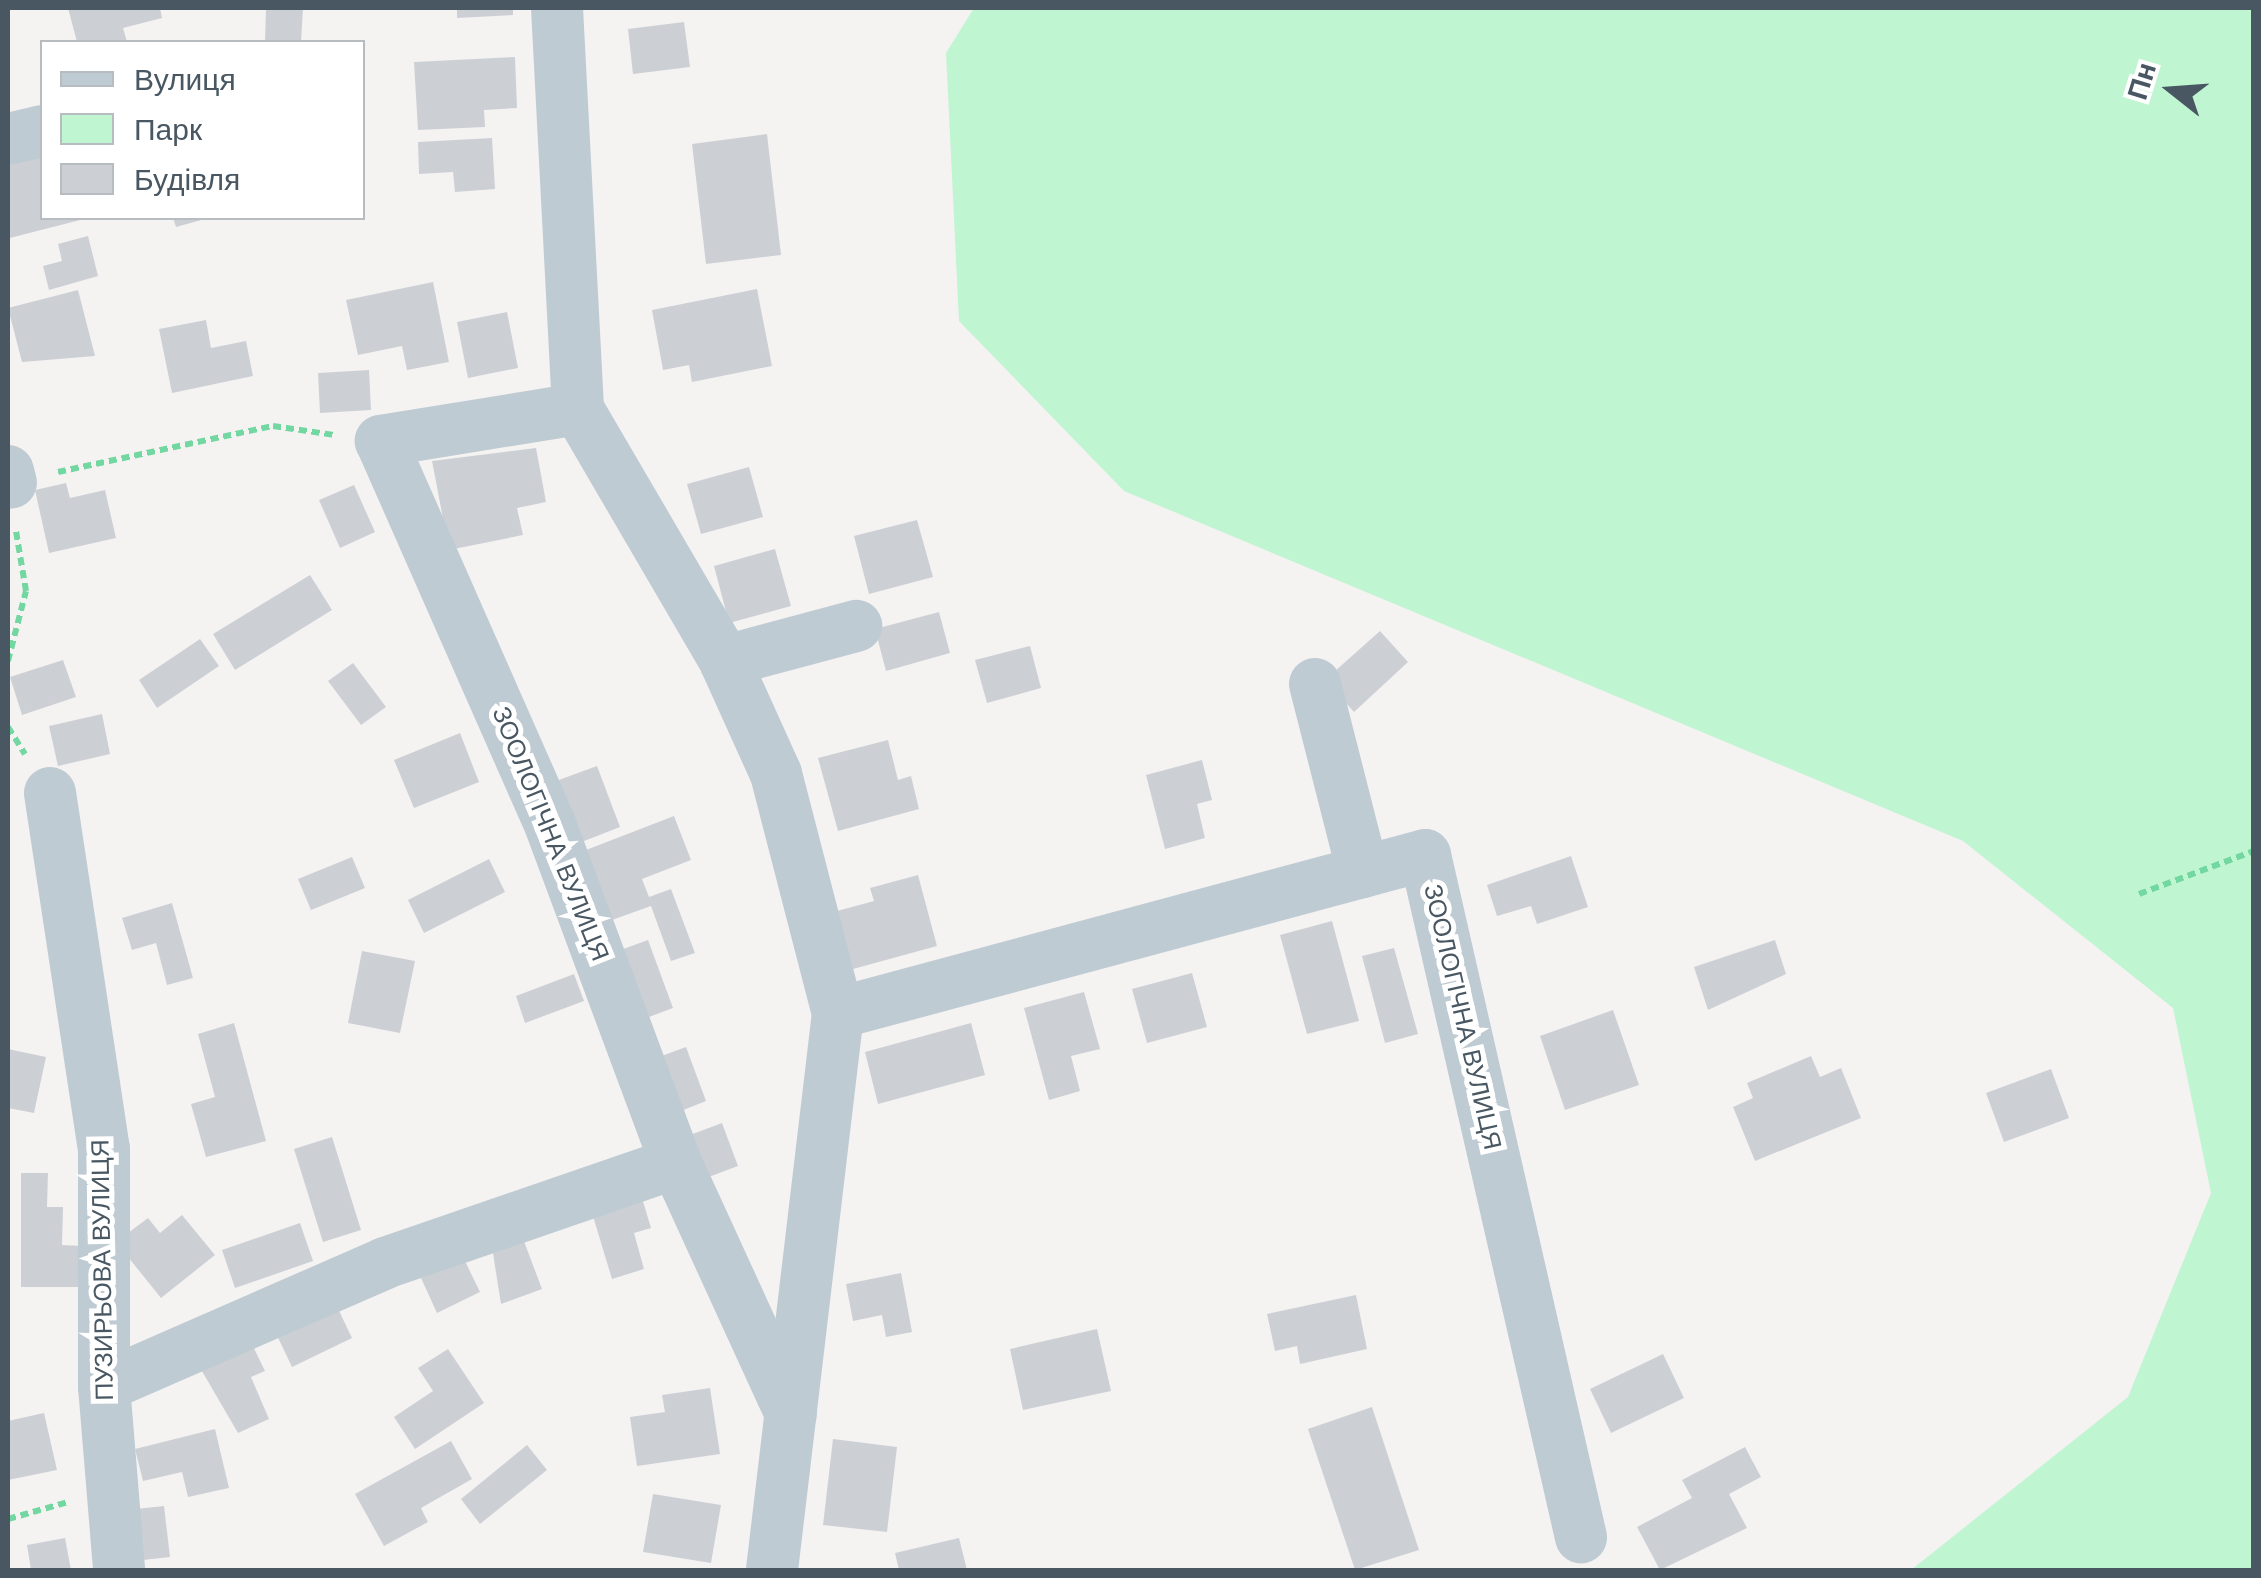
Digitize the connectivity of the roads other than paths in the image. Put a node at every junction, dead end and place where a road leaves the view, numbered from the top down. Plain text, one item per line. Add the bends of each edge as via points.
1 (557, 8) edge
2 (40, 131) edge
3 (8, 139) edge
4 (578, 409) junction
5 (856, 626) dead end
6 (725, 661) junction
7 (1314, 684) dead end
8 (50, 793) dead end
9 (1364, 872) junction
10 (838, 1014) junction
11 (676, 1162) junction
12 (104, 1386) junction
13 (791, 1414) junction
14 (1580, 1536) dead end
15 (120, 1570) edge
16 (772, 1570) edge

1 - 4 street
2 - 3 street
4 - 6 street
4 - 11 street, ЗООЛОГІЧНА ВУЛИЦЯ via 381,441 552,827
5 - 6 street
6 - 10 street via 776,774
7 - 9 street
8 - 12 street, ПУЗИРЬОВА ВУЛИЦЯ via 104,1150
9 - 10 street, ЗООЛОГІЧНА ВУЛИЦЯ
9 - 14 street, ЗООЛОГІЧНА ВУЛИЦЯ via 1425,855
10 - 13 street
11 - 12 street via 386,1263
11 - 13 street, ЗООЛОГІЧНА ВУЛИЦЯ
12 - 15 street, ПУЗИРЬОВА ВУЛИЦЯ
13 - 16 street

